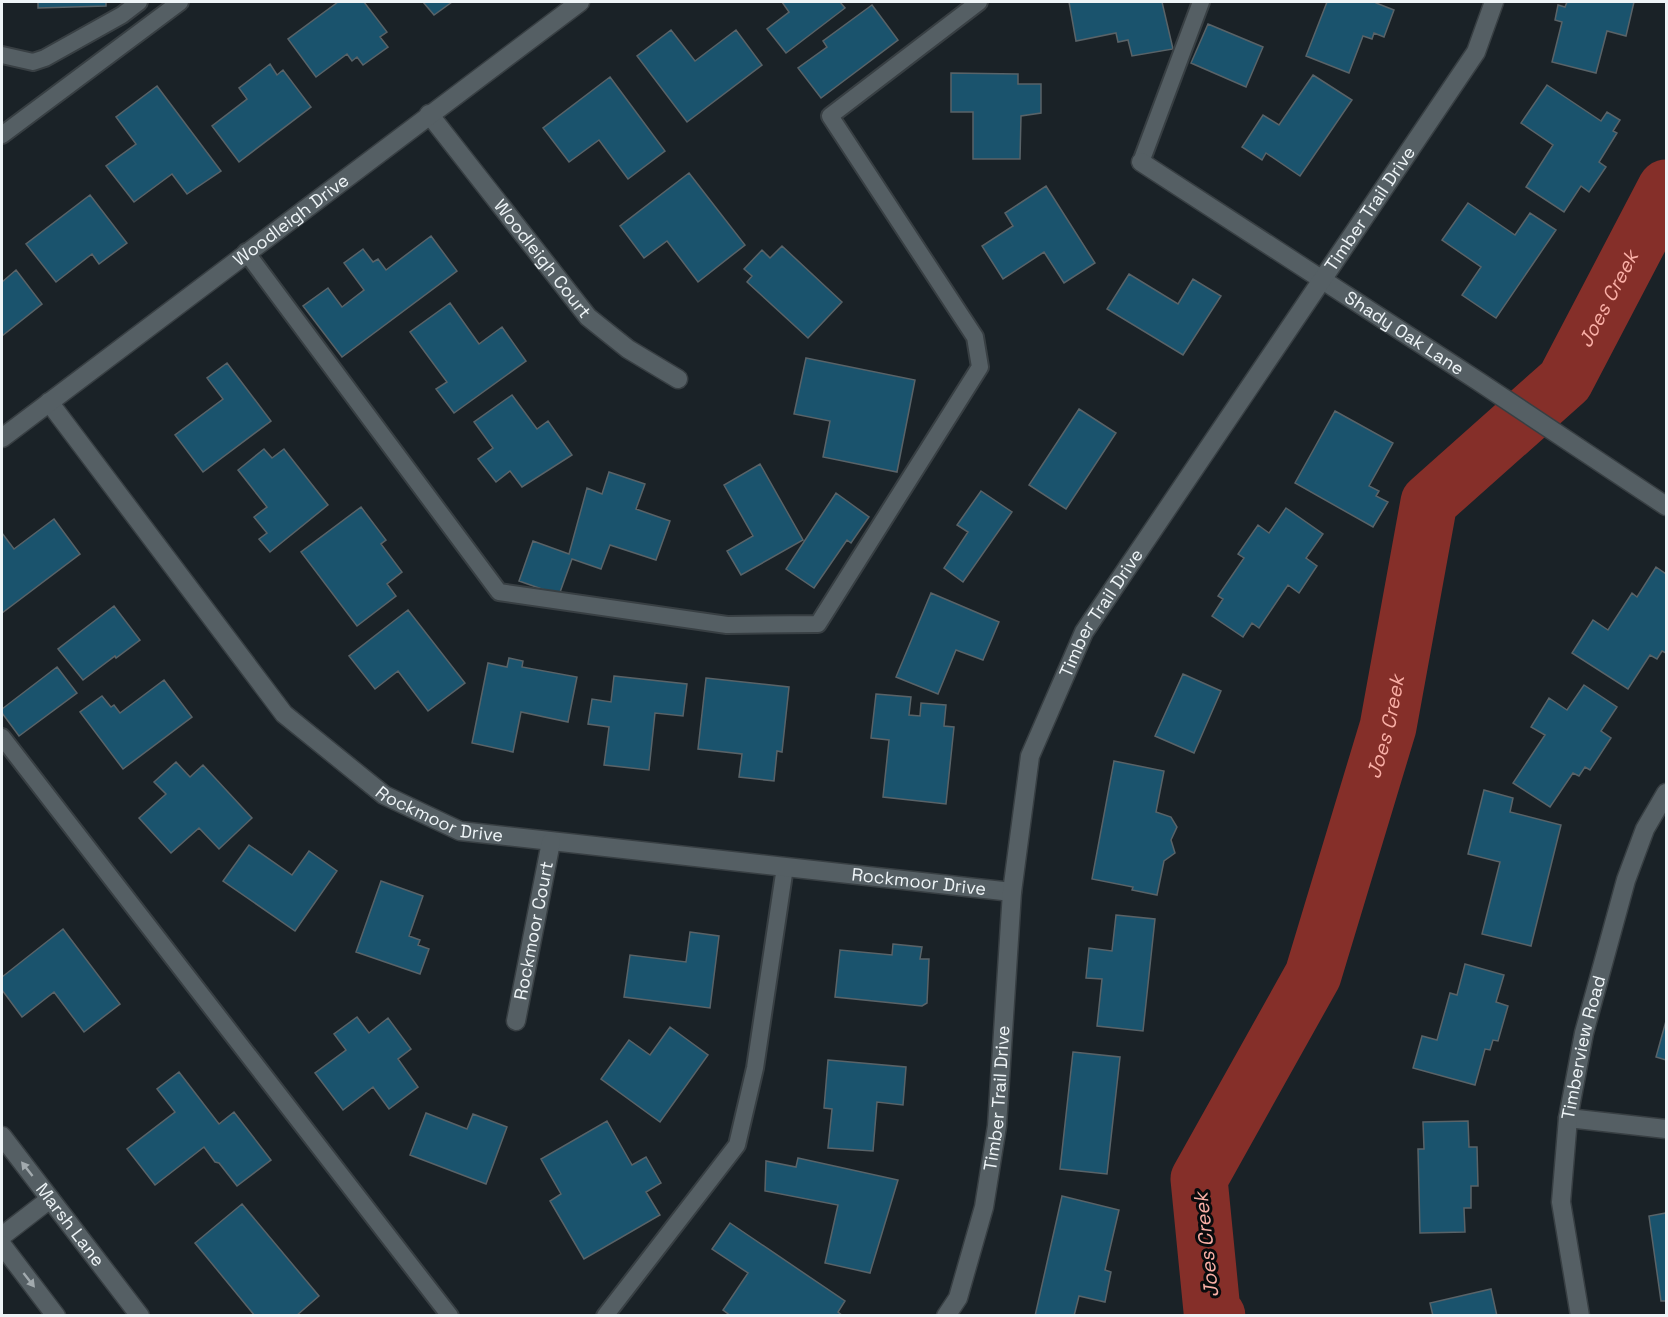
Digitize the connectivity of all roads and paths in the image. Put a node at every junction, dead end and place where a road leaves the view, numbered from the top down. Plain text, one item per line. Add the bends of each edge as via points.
1 (139, 2) edge
2 (180, 2) edge
3 (580, 2) edge
4 (979, 2) edge
5 (1201, 2) edge
6 (1494, 2) edge
7 (2, 55) edge
8 (429, 114) junction
9 (2, 135) edge
10 (1141, 162) joint
11 (246, 252) junction
12 (1322, 280) junction
13 (678, 379) dead end
14 (49, 402) junction
15 (2, 438) edge
16 (1666, 506) edge
17 (2, 737) edge
18 (1666, 793) edge
19 (551, 842) junction
20 (785, 867) junction
21 (1012, 892) junction
22 (516, 1021) dead end
23 (1568, 1118) junction
24 (1666, 1129) edge
25 (2, 1136) edge
26 (50, 1199) junction
27 (2, 1236) edge
28 (2, 1245) edge
29 (56, 1316) edge
30 (140, 1316) edge
31 (450, 1316) edge
32 (605, 1316) edge
33 (946, 1316) edge
34 (1580, 1316) edge

1 - 7 lane via 45,58 33,62
2 - 9 lane
3 - 8 street, Woodleigh Drive
4 - 11 lane via 830,116 975,337 980,368 818,624 727,625 499,592
5 - 10 lane
6 - 12 street, Timber Trail Drive via 1476,52
8 - 11 street, Woodleigh Drive
8 - 13 street, Woodleigh Court via 588,316 628,349
10 - 12 street, Shady Oak Lane
11 - 14 street, Woodleigh Drive
12 - 16 street, Shady Oak Lane
12 - 21 street, Timber Trail Drive via 1084,632 1030,756
14 - 15 street, Woodleigh Drive
14 - 19 street, Rockmoor Drive via 284,714 393,800 460,831
17 - 31 lane
18 - 23 street, Timberview Road via 1645,829 1626,880 1584,1033
19 - 20 street, Rockmoor Drive
19 - 22 street, Rockmoor Court
20 - 21 street, Rockmoor Drive
20 - 32 lane via 755,1068 738,1145
21 - 33 street, Timber Trail Drive via 997,1126 984,1207 958,1298
23 - 24 street
23 - 34 street, Timberview Road via 1561,1202
26 -> 25 street, Marsh Lane
26 - 27 street
26 - 30 street, Marsh Lane
28 -> 29 street

